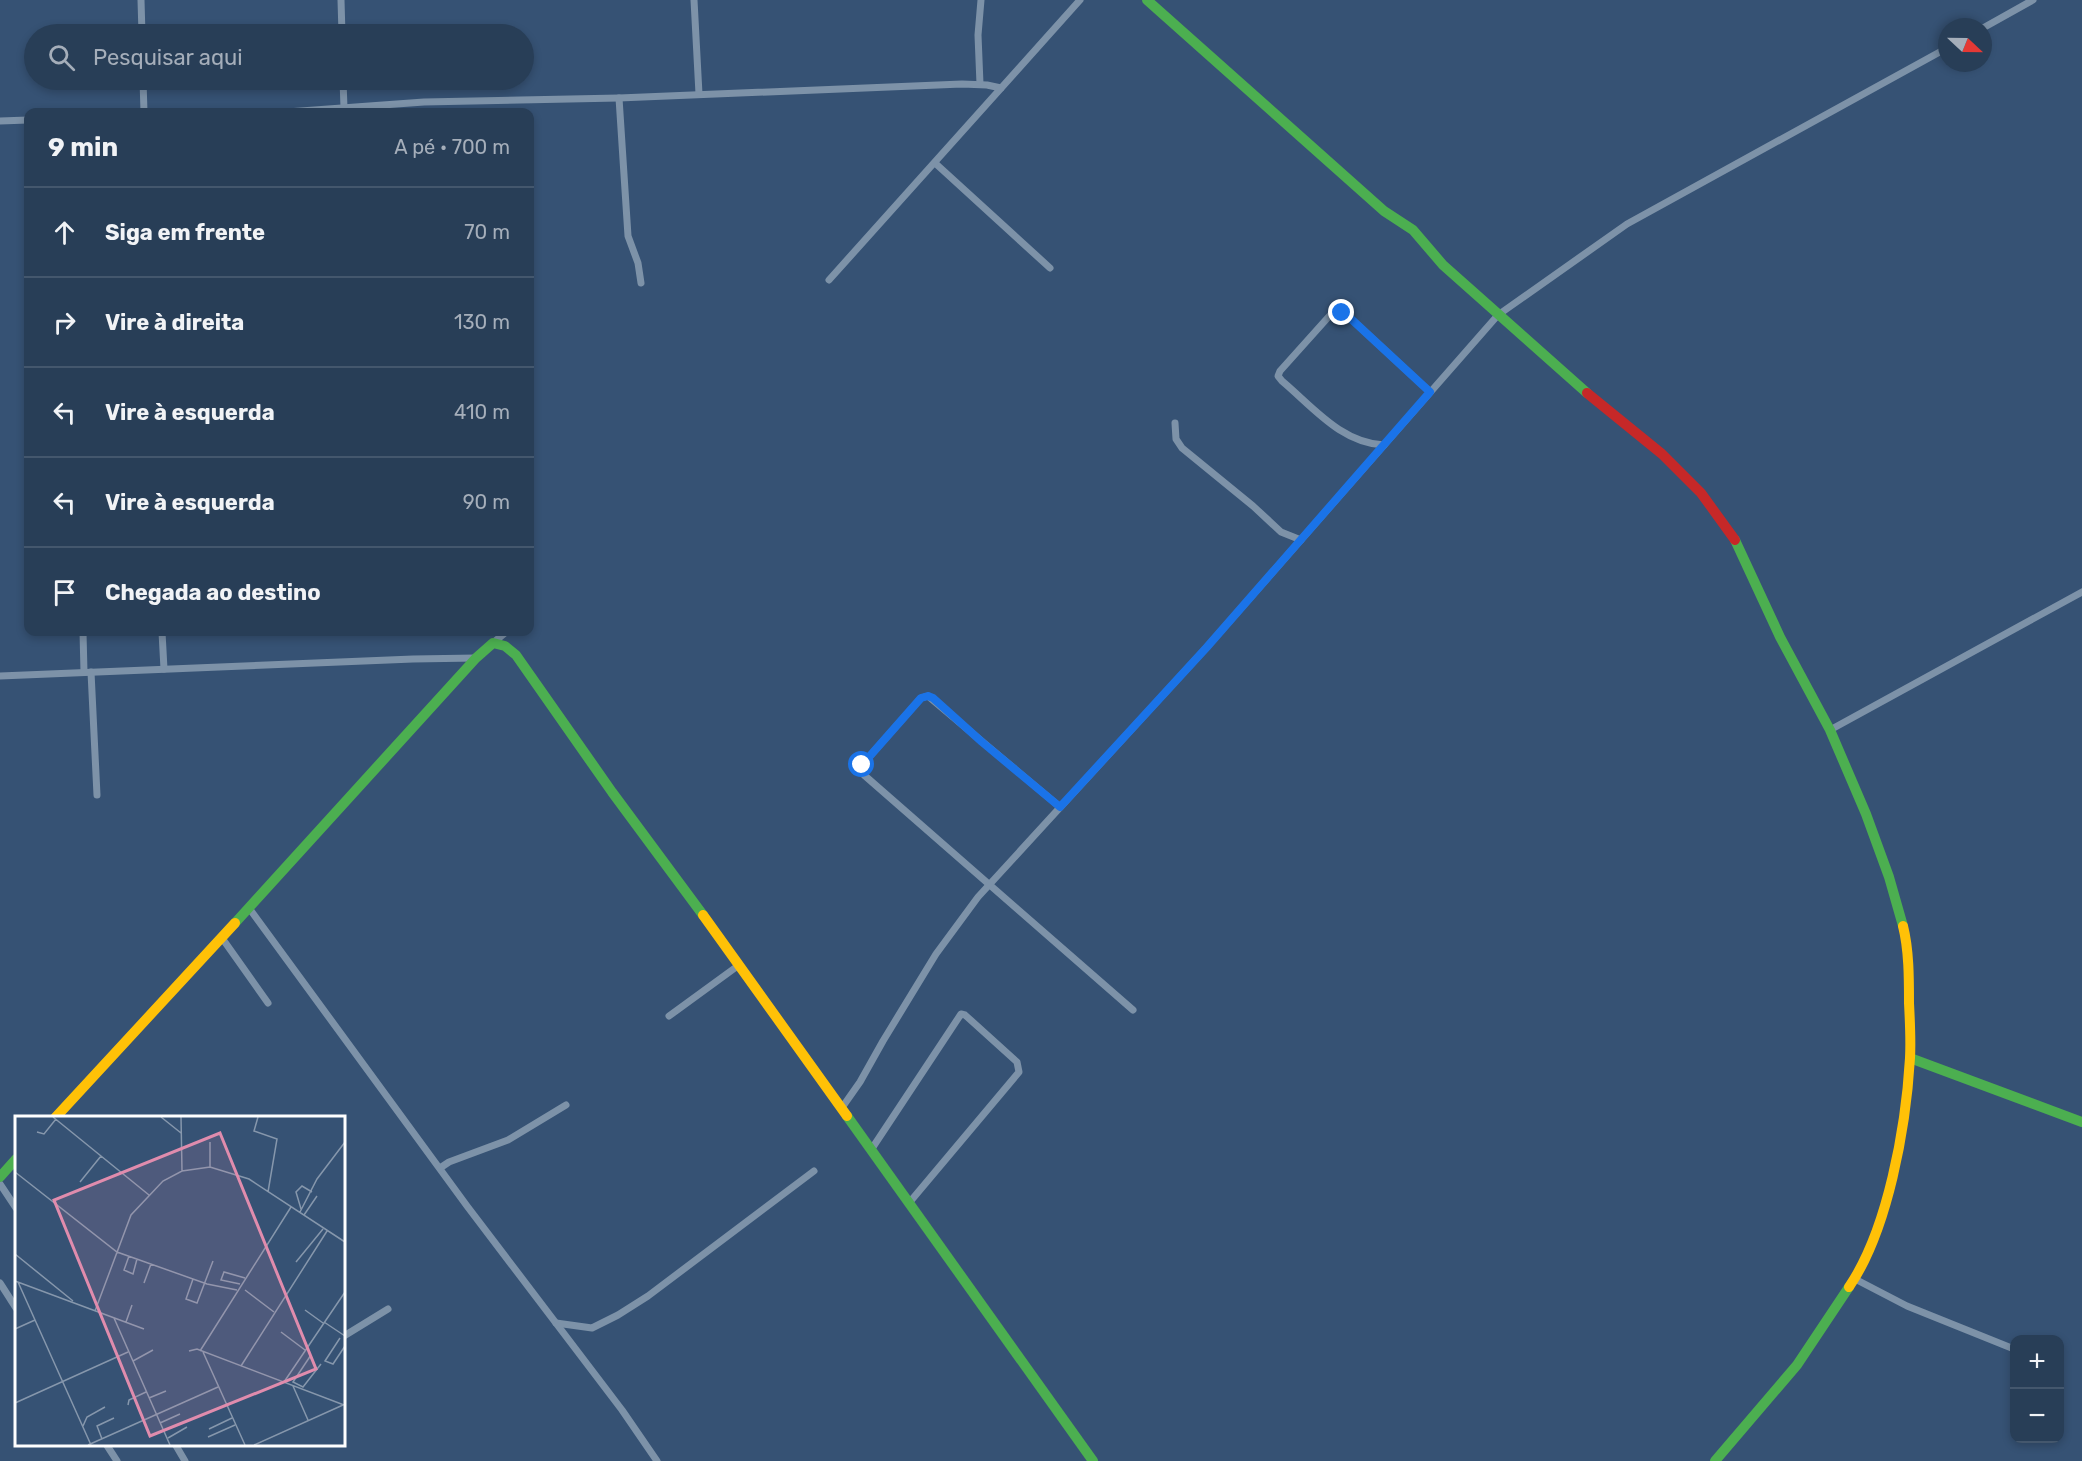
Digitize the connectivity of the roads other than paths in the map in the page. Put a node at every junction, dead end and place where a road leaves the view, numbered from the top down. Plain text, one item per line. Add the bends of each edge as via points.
1 (141, 0) edge
2 (341, 0) edge
3 (694, 0) edge
4 (981, 0) edge
5 (1080, 0) edge
6 (1147, 0) edge
7 (2033, 0) edge
8 (1992, 23) edge
9 (142, 24) edge
10 (342, 24) edge
11 (1938, 53) edge
12 (980, 84) junction
13 (1001, 88) junction
14 (143, 90) edge
15 (343, 90) edge
16 (699, 94) junction
17 (620, 98) junction
18 (144, 108) edge
19 (344, 108) joint
20 (24, 120) edge
21 (0, 121) edge
22 (935, 163) junction
23 (1050, 268) dead end
24 (829, 280) dead end
25 (641, 283) dead end
26 (1498, 315) junction
27 (1430, 392) junction
28 (1175, 423) dead end
29 (1384, 446) junction
30 (1301, 540) junction
31 (2082, 592) edge
32 (83, 636) edge
33 (162, 636) edge
34 (501, 636) edge
35 (493, 643) junction
36 (476, 658) junction
37 (164, 669) junction
38 (87, 672) junction
39 (0, 676) edge
40 (1830, 730) junction
41 (97, 795) dead end
42 (1060, 807) junction
43 (989, 885) junction
44 (249, 908) junction
45 (222, 938) junction
46 (739, 965) junction
47 (268, 1003) dead end
48 (1133, 1010) dead end
49 (669, 1016) dead end
50 (1910, 1058) junction
51 (566, 1105) dead end
52 (841, 1108) junction
53 (57, 1116) edge
54 (2082, 1122) edge
55 (871, 1150) junction
56 (15, 1160) edge
57 (440, 1168) junction
58 (814, 1171) dead end
59 (0, 1177) edge
60 (0, 1184) edge
61 (909, 1203) junction
62 (15, 1206) edge
63 (1855, 1279) junction
64 (0, 1283) edge
65 (15, 1306) edge
66 (388, 1309) dead end
67 (556, 1323) junction
68 (345, 1335) edge
69 (2010, 1347) edge
70 (107, 1446) edge
71 (176, 1446) edge
72 (117, 1461) edge
73 (185, 1461) edge
74 (657, 1461) edge
75 (1093, 1461) edge
76 (1715, 1461) edge

1 - 9 street
2 - 10 street
3 - 16 street
4 - 12 street
5 - 13 street
6 - 26 street via 1384,211 1413,230 1443,265
7 - 8 street
11 - 26 street via 1627,224
12 - 13 street
12 - 16 street
13 - 22 street
14 - 18 street
15 - 19 street
16 - 17 street
17 - 19 street via 424,102
17 - 25 street via 628,236
20 - 21 street
22 - 23 street
22 - 24 street
26 - 27 street
26 - 40 street via 1662,454 1701,493 1732,534 1780,637
27 - 29 street
27 - 29 street via 1340,312 1332,313 1280,371 1282,381 1346,435
28 - 30 street via 1176,439 1182,448 1281,532
29 - 30 street
30 - 42 street
31 - 40 street
32 - 38 street
33 - 37 street
34 - 35 street
35 - 36 street
35 - 46 street via 516,655
36 - 37 street
36 - 44 street
37 - 38 street
38 - 39 street
38 - 41 street
40 - 50 street via 1866,814 1904,929
42 - 43 street
42 - 43 street via 928,696 921,698 867,757 862,765 864,775
43 - 48 street
43 - 52 street via 936,954
44 - 45 street
44 - 57 street
45 - 47 street
45 - 53 street
46 - 49 street
46 - 52 street
50 - 54 street
50 - 63 street via 1902,1129 1882,1214
51 - 57 street via 508,1140
52 - 55 street
55 - 61 street
55 - 61 street via 961,1014 1017,1062 1019,1072
56 - 59 street
57 - 67 street
58 - 67 street via 618,1315 592,1328
60 - 62 street
61 - 75 street
63 - 69 street via 1906,1306
63 - 76 street via 1797,1365
64 - 65 street
66 - 68 street
67 - 74 street
70 - 72 street
71 - 73 street

